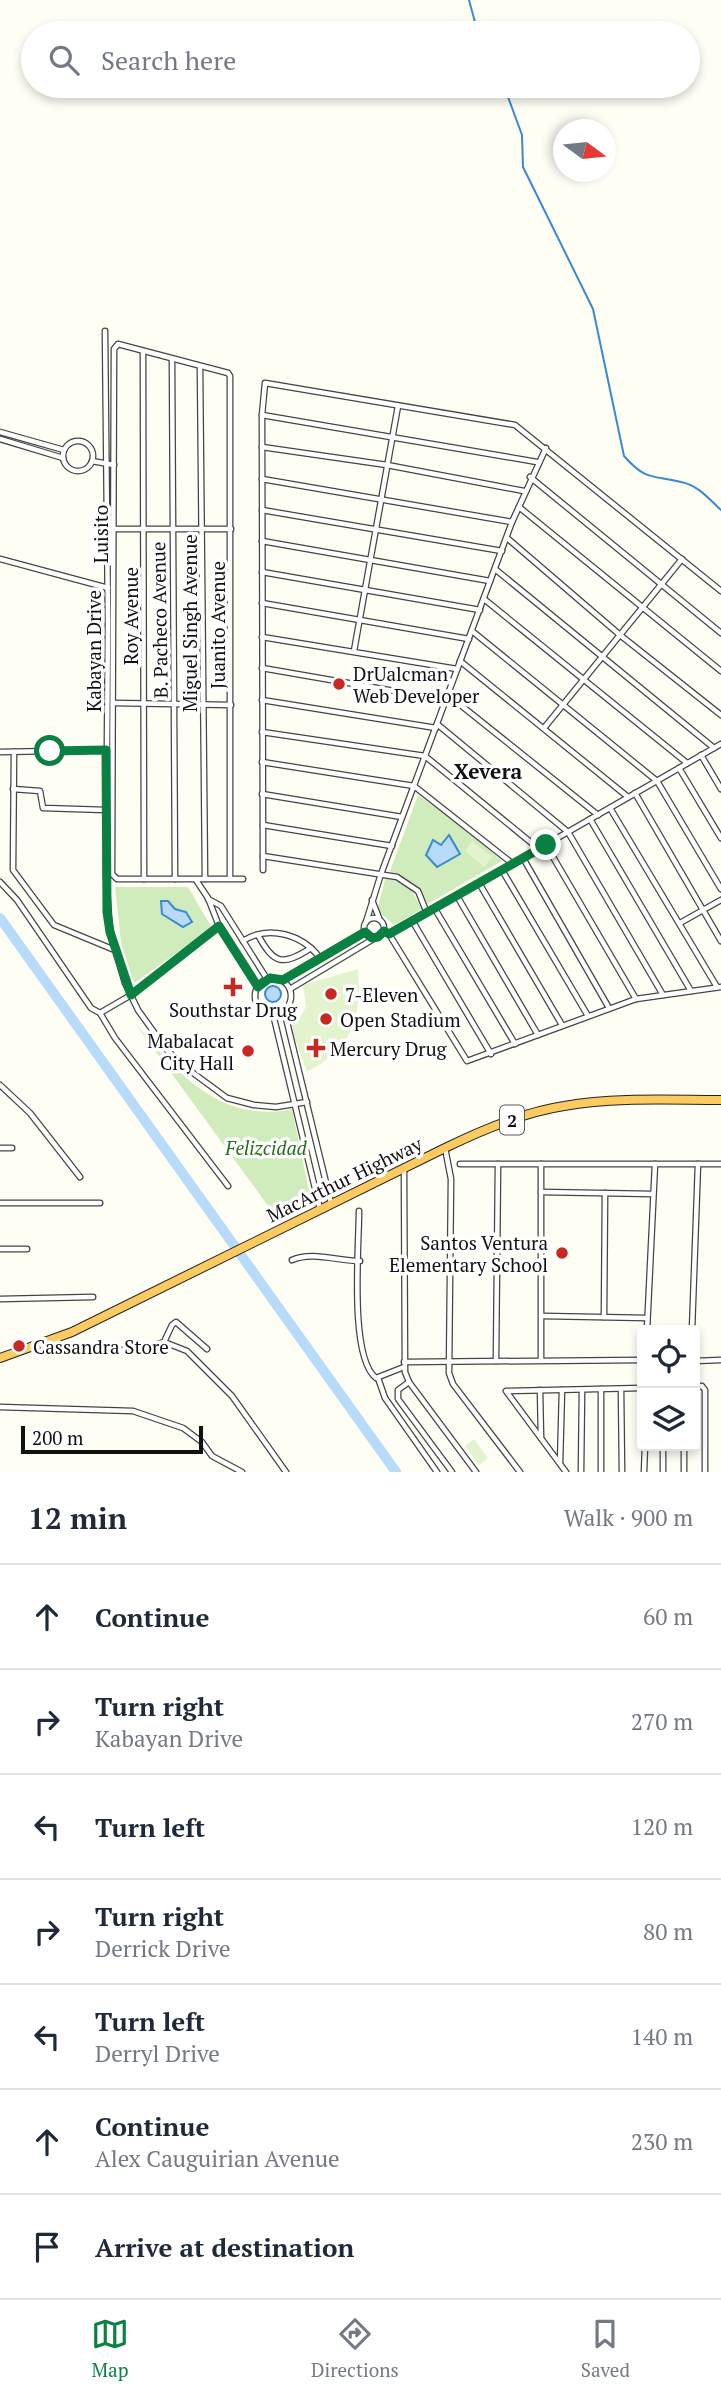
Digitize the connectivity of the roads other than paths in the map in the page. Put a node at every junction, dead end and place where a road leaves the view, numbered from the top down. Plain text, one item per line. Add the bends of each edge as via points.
1 (105, 331) dead end
2 (142, 352) junction
3 (172, 360) junction
4 (200, 367) junction
5 (228, 373) joint
6 (398, 405) junction
7 (262, 415) junction
8 (0, 432) edge
9 (392, 437) junction
10 (0, 439) edge
11 (42, 444) junction
12 (262, 447) junction
13 (546, 448) junction
14 (64, 450) junction
15 (40, 452) junction
16 (63, 458) junction
17 (92, 461) junction
18 (537, 462) junction
19 (104, 464) junction
20 (114, 465) junction
21 (387, 465) junction
22 (530, 477) junction
23 (262, 480) junction
24 (524, 491) junction
25 (381, 500) junction
26 (519, 507) junction
27 (262, 510) junction
28 (512, 522) junction
29 (114, 529) junction
30 (144, 529) junction
31 (231, 529) junction
32 (375, 529) junction
33 (172, 530) junction
34 (203, 530) junction
35 (507, 538) junction
36 (262, 541) junction
37 (502, 551) junction
38 (0, 559) edge
39 (682, 559) junction
40 (370, 560) junction
41 (495, 569) junction
42 (262, 572) junction
43 (491, 581) junction
44 (661, 585) junction
45 (108, 588) junction
46 (364, 591) junction
47 (721, 592) edge
48 (484, 599) junction
49 (262, 603) junction
50 (643, 607) junction
51 (480, 610) junction
52 (359, 620) junction
53 (472, 631) junction
54 (721, 634) edge
55 (620, 635) junction
56 (262, 637) junction
57 (469, 639) junction
58 (354, 651) junction
59 (602, 657) junction
60 (460, 661) junction
61 (262, 668) junction
62 (457, 669) junction
63 (721, 671) edge
64 (583, 680) junction
65 (447, 697) junction
66 (262, 700) junction
67 (114, 703) junction
68 (144, 704) junction
69 (175, 704) junction
70 (204, 705) junction
71 (231, 705) junction
72 (563, 705) junction
73 (721, 715) edge
74 (436, 726) junction
75 (544, 729) junction
76 (262, 732) junction
77 (721, 744) edge
78 (714, 748) junction
79 (106, 750) junction
80 (0, 752) edge
81 (14, 752) junction
82 (701, 755) junction
83 (425, 756) junction
84 (262, 762) junction
85 (687, 763) junction
86 (679, 768) junction
87 (657, 781) junction
88 (414, 786) junction
89 (13, 789) junction
90 (721, 789) edge
91 (635, 793) junction
92 (262, 794) junction
93 (628, 797) junction
94 (610, 808) junction
95 (106, 810) junction
96 (598, 815) junction
97 (402, 817) junction
98 (590, 819) junction
99 (262, 825) junction
100 (568, 832) junction
101 (721, 838) edge
102 (546, 845) junction
103 (391, 846) junction
104 (539, 849) junction
105 (263, 856) junction
106 (523, 858) junction
107 (513, 864) junction
108 (263, 870) dead end
109 (502, 870) junction
110 (381, 874) junction
111 (175, 879) junction
112 (195, 879) junction
113 (205, 879) junction
114 (230, 879) junction
115 (243, 879) dead end
116 (144, 880) junction
117 (0, 882) edge
118 (479, 883) junction
119 (721, 889) edge
120 (457, 896) junction
121 (208, 898) junction
122 (372, 899) junction
123 (721, 900) edge
124 (435, 909) junction
125 (702, 911) junction
126 (427, 913) junction
127 (381, 921) junction
128 (413, 921) junction
129 (366, 922) junction
130 (680, 923) junction
131 (219, 926) junction
132 (365, 932) junction
133 (386, 933) junction
134 (258, 935) junction
135 (375, 938) junction
136 (243, 941) junction
137 (721, 941) edge
138 (311, 948) junction
139 (117, 951) junction
140 (320, 958) junction
141 (267, 979) junction
142 (283, 980) junction
143 (258, 987) junction
144 (719, 987) edge
145 (290, 989) junction
146 (691, 991) junction
147 (131, 995) junction
148 (663, 995) junction
149 (636, 999) junction
150 (608, 1007) junction
151 (284, 1010) junction
152 (100, 1013) junction
153 (273, 1014) junction
154 (588, 1016) junction
155 (562, 1026) junction
156 (538, 1035) junction
157 (515, 1044) junction
158 (491, 1054) junction
159 (0, 1085) edge
160 (721, 1100) edge
161 (307, 1102) junction
162 (295, 1104) junction
163 (12, 1148) dead end
164 (445, 1148) junction
165 (0, 1149) edge
166 (460, 1164) dead end
167 (498, 1164) junction
168 (541, 1164) junction
169 (654, 1164) junction
170 (698, 1164) junction
171 (721, 1164) edge
172 (404, 1168) junction
173 (79, 1177) dead end
174 (228, 1186) dead end
175 (541, 1192) junction
176 (605, 1193) junction
177 (653, 1194) junction
178 (0, 1203) edge
179 (100, 1203) dead end
180 (331, 1203) junction
181 (320, 1209) junction
182 (359, 1211) dead end
183 (0, 1249) edge
184 (27, 1249) dead end
185 (292, 1260) dead end
186 (360, 1261) junction
187 (93, 1297) dead end
188 (0, 1298) edge
189 (542, 1316) junction
190 (604, 1317) junction
191 (647, 1318) junction
192 (647, 1325) edge
193 (692, 1325) edge
194 (164, 1342) junction
195 (207, 1349) dead end
196 (114, 1350) dead end
197 (0, 1359) edge
198 (496, 1360) junction
199 (541, 1360) junction
200 (637, 1360) edge
201 (721, 1360) edge
202 (448, 1361) junction
203 (700, 1361) edge
204 (404, 1364) junction
205 (378, 1378) junction
206 (409, 1382) junction
207 (700, 1386) edge
208 (637, 1388) edge
209 (601, 1389) junction
210 (621, 1389) junction
211 (540, 1390) junction
212 (562, 1390) junction
213 (582, 1390) junction
214 (0, 1407) edge
215 (541, 1438) junction
216 (645, 1451) edge
217 (663, 1451) edge
218 (684, 1451) edge
219 (560, 1465) junction
220 (242, 1472) edge
221 (286, 1472) edge
222 (437, 1472) edge
223 (452, 1472) edge
224 (476, 1472) edge
225 (520, 1472) edge
226 (566, 1472) edge
227 (581, 1472) edge
228 (601, 1472) edge
229 (622, 1472) edge
230 (644, 1472) edge
231 (663, 1472) edge
232 (684, 1472) edge
233 (705, 1472) edge

1 - 19 street, Kabayan Drive
2 - 3 street, Luisito
2 - 20 street, Luisito via 115,345
2 - 30 street, Roy Avenue
3 - 4 street, Luisito
3 - 33 street, B. Pacheco Avenue
4 - 5 street, Luisito
4 - 34 street, Miguel Singh Avenue
5 - 31 street, Juanito Avenue
6 - 7 street via 267,383
6 - 9 street
6 - 13 street via 515,425
7 - 9 street
7 - 12 street
8 - 11 street
9 - 18 street
9 - 21 street
10 - 15 street
11 - 14 street
11 - 15 street
12 - 21 street
12 - 23 street
13 - 18 street
13 - 39 street
14 - 16 street
14 - 17 street via 80,442 90,449
15 - 16 street
16 - 17 street via 67,467 76,471 86,469
17 - 19 street
18 - 22 street
19 - 20 street
19 - 45 street, Kabayan Drive
20 - 29 street, Luisito
21 - 24 street
21 - 25 street
22 - 24 street
22 - 44 street
23 - 25 street
23 - 27 street
24 - 26 street
25 - 28 street
25 - 32 street
26 - 28 street
26 - 50 street
27 - 32 street
27 - 36 street
28 - 35 street
29 - 30 street
29 - 67 street, Luisito
30 - 33 street
30 - 68 street, Roy Avenue
31 - 34 street
31 - 71 street, Juanito Avenue
32 - 37 street
32 - 40 street
33 - 34 street
33 - 69 street, B. Pacheco Avenue
34 - 70 street, Miguel Singh Avenue
35 - 37 street
35 - 55 street
36 - 40 street
36 - 42 street
37 - 41 street
38 - 45 street
39 - 44 street
39 - 47 street
40 - 43 street
40 - 46 street
41 - 43 street
41 - 59 street
42 - 46 street
42 - 49 street
43 - 48 street
44 - 50 street
44 - 54 street
45 - 79 street, Kabayan Drive
46 - 51 street
46 - 52 street
48 - 51 street
48 - 64 street
49 - 52 street
49 - 56 street
50 - 55 street
50 - 63 street
51 - 53 street
52 - 57 street
52 - 58 street
53 - 57 street
53 - 72 street
55 - 59 street
55 - 73 street
56 - 58 street
56 - 61 street
57 - 60 street
58 - 62 street
59 - 64 street
59 - 78 street
60 - 62 street
60 - 75 street
61 - 65 street
61 - 66 street
62 - 65 street
64 - 72 street
64 - 85 street
65 - 74 street
65 - 96 street
66 - 74 street
66 - 76 street
67 - 68 street
67 - 116 street, Luisito via 113,874 117,879
68 - 69 street
68 - 116 street, Roy Avenue
69 - 70 street
69 - 111 street, B. Pacheco Avenue
70 - 71 street
70 - 113 street, Miguel Singh Avenue
71 - 114 street, Juanito Avenue
72 - 75 street
72 - 87 street
74 - 83 street
74 - 100 street
75 - 93 street
76 - 83 street
76 - 84 street
77 - 78 street
78 - 82 street
79 - 81 street
79 - 95 street, Kabayan Drive
80 - 81 street
81 - 89 street
82 - 85 street
82 - 90 street
83 - 88 street
83 - 104 street
84 - 88 street
84 - 92 street
85 - 86 street
86 - 87 street
86 - 101 street
87 - 91 street
87 - 119 street
88 - 97 street
88 - 107 street
89 - 95 street via 40,791 43,808
89 - 139 street via 13,870 54,925
91 - 93 street
91 - 125 street
92 - 97 street
92 - 99 street
93 - 94 street
94 - 96 street
94 - 130 street
95 - 139 street, Kabayan Drive via 107,912
96 - 98 street
97 - 103 street
98 - 100 street
98 - 146 street
99 - 103 street
99 - 105 street
100 - 102 street
100 - 148 street
102 - 104 street
102 - 149 street
103 - 110 street
104 - 106 street
105 - 108 street
105 - 110 street
106 - 107 street
106 - 150 street
107 - 109 street
109 - 118 street
109 - 154 street
110 - 122 street
110 - 126 street via 411,885
111 - 112 street
111 - 116 street
112 - 113 street
112 - 121 street
113 - 114 street
114 - 115 street
117 - 152 street via 24,909 91,1009
118 - 120 street
118 - 155 street
120 - 124 street
120 - 156 street
121 - 131 street
121 - 136 street via 220,906
122 - 127 street
122 - 129 street
123 - 125 street
124 - 126 street
124 - 157 street
125 - 130 street
125 - 137 street
126 - 128 street
127 - 129 street via 373,918
127 - 133 street
128 - 133 street
128 - 158 street
129 - 132 street
130 - 144 street
131 - 143 street
131 - 147 street
132 - 135 street
132 - 140 street
133 - 135 street
133 - 158 street via 467,1060
134 - 136 street
134 - 138 street via 285,935
134 - 138 street via 267,951 282,961
135 - 145 street
136 - 141 street
138 - 140 street
139 - 147 street, Kabayan Drive
140 - 142 street
141 - 142 street
141 - 143 street
142 - 145 street
143 - 153 street via 258,1004
144 - 146 street
145 - 151 street via 291,1000
146 - 148 street
147 - 152 street
147 - 162 street, Kabayan Drive via 166,1049 208,1086 227,1098 254,1105
148 - 149 street
149 - 150 street
150 - 154 street
151 - 153 street
151 - 161 street
152 - 174 street
153 - 162 street
154 - 155 street
155 - 156 street
156 - 157 street
157 - 158 street
159 - 173 street via 30,1113
160 - 164 highway, MacArthur Highway / 2 via 624,1100 564,1106 504,1122
161 - 162 street, Kabayan Drive
161 - 180 street
162 - 181 street
163 - 165 street
164 - 172 highway, MacArthur Highway / 2
164 - 202 street via 450,1179
166 - 167 street
167 - 168 street
167 - 198 street
168 - 169 street
168 - 175 street
169 - 170 street
169 - 177 street
170 - 171 street
170 - 193 street
172 - 180 highway, MacArthur Highway / 2
172 - 204 street
175 - 176 street
175 - 189 street
176 - 177 street
176 - 190 street
177 - 191 street
178 - 179 street
180 - 181 highway, MacArthur Highway / 2
181 - 197 highway, MacArthur Highway / 2 via 146,1297 45,1344
182 - 186 street
183 - 184 street
185 - 186 street via 306,1255
186 - 205 street via 360,1345 371,1375
187 - 188 street
189 - 190 street
189 - 199 street
190 - 191 street
191 - 192 street
194 - 195 street via 176,1322
194 - 196 street via 138,1350
194 - 221 street via 200,1361 232,1396
198 - 199 street
198 - 202 street
199 - 200 street
201 - 203 street
202 - 204 street
202 - 225 street via 453,1384
204 - 205 street
204 - 206 street
205 - 222 street via 385,1398
206 - 223 street via 398,1390 398,1399
206 - 224 street
207 - 233 street via 705,1390
208 - 210 street
209 - 210 street
209 - 213 street
209 - 228 street
210 - 229 street
211 - 212 street
211 - 215 street
211 - 215 street via 506,1391
212 - 213 street
212 - 219 street
213 - 227 street
214 - 220 street via 134,1411 183,1428 212,1456
215 - 219 street
216 - 230 street
217 - 231 street
218 - 232 street
219 - 226 street

